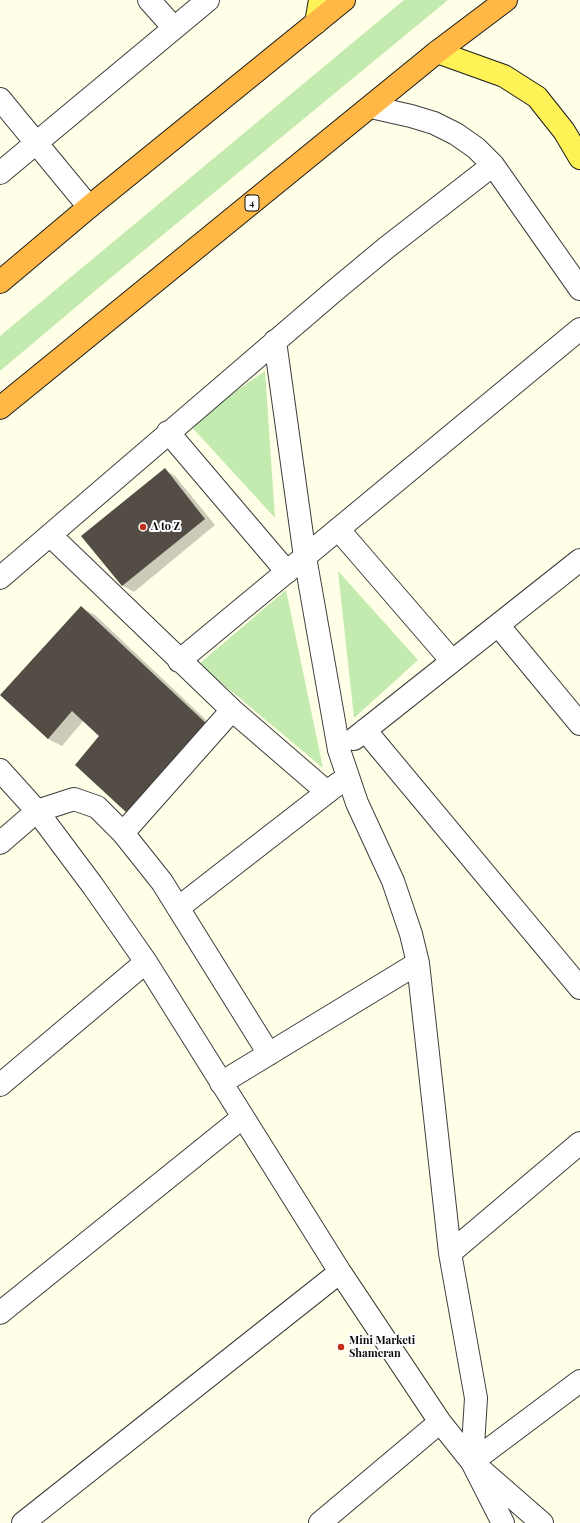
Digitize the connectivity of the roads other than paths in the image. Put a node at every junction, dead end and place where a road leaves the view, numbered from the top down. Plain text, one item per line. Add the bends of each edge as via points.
1 (150, 0) edge
2 (208, 0) edge
3 (320, 0) edge
4 (344, 0) edge
5 (506, 0) edge
6 (316, 23) junction
7 (174, 28) junction
8 (437, 52) junction
9 (0, 99) edge
10 (371, 107) junction
11 (36, 144) junction
12 (580, 158) edge
13 (493, 165) junction
14 (0, 173) edge
15 (89, 207) junction
16 (0, 282) edge
17 (580, 289) edge
18 (580, 329) edge
19 (275, 341) junction
20 (0, 408) edge
21 (168, 432) junction
22 (338, 530) junction
23 (50, 535) junction
24 (304, 556) junction
25 (580, 560) edge
26 (287, 572) junction
27 (0, 578) edge
28 (498, 625) junction
29 (179, 661) junction
30 (452, 661) junction
31 (232, 710) junction
32 (580, 724) edge
33 (366, 730) junction
34 (339, 750) junction
35 (0, 770) edge
36 (347, 777) junction
37 (327, 792) junction
38 (37, 811) junction
39 (123, 833) junction
40 (0, 843) edge
41 (178, 908) junction
42 (146, 962) junction
43 (418, 962) junction
44 (580, 988) edge
45 (269, 1054) junction
46 (221, 1084) junction
47 (0, 1085) edge
48 (243, 1117) junction
49 (580, 1143) edge
50 (450, 1253) junction
51 (340, 1272) junction
52 (0, 1313) edge
53 (580, 1381) edge
54 (440, 1422) junction
55 (472, 1462) junction
56 (23, 1523) edge
57 (320, 1523) edge
58 (503, 1523) edge
59 (542, 1523) edge

1 - 7 street
2 - 7 street
3 - 6 main road
4 - 6 highway
5 - 8 highway, 4
6 - 15 highway
7 - 11 street
8 - 10 highway, 4
8 - 12 main road via 504,76 537,97 564,131
9 - 11 street
10 - 13 street via 434,123 476,148
10 - 20 highway, 4
11 - 14 street
11 - 15 street
13 - 17 street
13 - 19 street via 386,248
15 - 16 highway
18 - 22 street
19 - 21 street
19 - 24 street
21 - 23 street
21 - 26 street
22 - 24 street
22 - 30 street
23 - 27 street
23 - 29 street
24 - 26 street
24 - 34 street
25 - 28 street
26 - 29 street
28 - 30 street
28 - 32 street
29 - 31 street
30 - 33 street
31 - 37 street
31 - 39 street
33 - 34 street
33 - 44 street
34 - 36 street
35 - 38 street
36 - 37 street
36 - 43 street via 393,880
37 - 41 street
38 - 39 street via 74,799 97,807
38 - 40 street
38 - 42 street
39 - 41 street via 162,882
41 - 45 street
42 - 46 street
42 - 47 street
43 - 45 street
43 - 50 street
45 - 46 street
46 - 48 street
48 - 51 street
48 - 52 street
49 - 50 street
50 - 55 street via 476,1398
51 - 54 street
51 - 56 street
53 - 55 street
54 - 55 street
54 - 57 street
55 - 58 street
55 - 59 street

